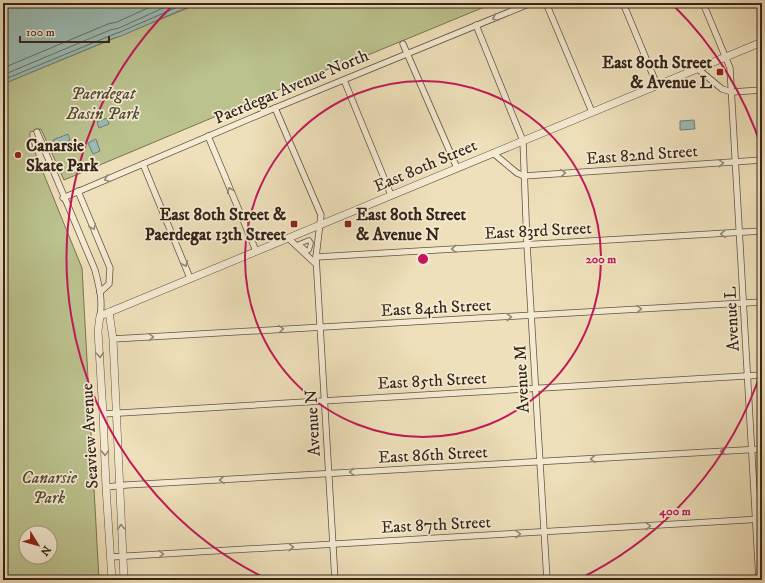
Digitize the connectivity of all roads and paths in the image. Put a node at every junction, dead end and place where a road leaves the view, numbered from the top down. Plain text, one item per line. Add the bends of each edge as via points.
1 (531, 3) edge
2 (546, 3) edge
3 (623, 3) edge
4 (703, 3) edge
5 (476, 25) junction
6 (762, 42) edge
7 (403, 44) dead end
8 (407, 54) junction
9 (725, 57) junction
10 (698, 69) junction
11 (344, 80) junction
12 (658, 85) junction
13 (762, 90) edge
14 (732, 92) junction
15 (275, 108) junction
16 (592, 112) junction
17 (37, 132) dead end
18 (208, 136) junction
19 (523, 141) junction
20 (492, 153) junction
21 (762, 160) edge
22 (736, 162) junction
23 (142, 164) junction
24 (457, 168) junction
25 (524, 176) junction
26 (78, 192) junction
27 (391, 196) junction
28 (63, 198) junction
29 (319, 225) junction
30 (762, 231) edge
31 (740, 233) junction
32 (288, 238) junction
33 (528, 245) junction
34 (256, 251) junction
35 (316, 257) junction
36 (316, 264) junction
37 (190, 278) junction
38 (100, 292) junction
39 (762, 302) edge
40 (744, 303) junction
41 (109, 312) junction
42 (532, 315) junction
43 (100, 316) junction
44 (320, 327) junction
45 (112, 339) junction
46 (762, 375) edge
47 (748, 376) junction
48 (536, 388) junction
49 (324, 401) junction
50 (116, 413) junction
51 (103, 414) junction
52 (752, 449) junction
53 (762, 449) edge
54 (540, 462) junction
55 (329, 474) junction
56 (118, 485) junction
57 (106, 487) junction
58 (759, 520) edge
59 (544, 532) junction
60 (333, 544) junction
61 (122, 556) junction
62 (111, 557) junction
63 (112, 580) edge
64 (124, 580) edge
65 (335, 580) edge
66 (547, 580) edge
67 (759, 580) edge

1 -> 5 street, Paerdegat Avenue North
2 - 16 street
3 - 12 street
4 - 9 street, Avenue L
5 - 8 street, Paerdegat Avenue North
5 - 19 street
6 - 9 street, East 80th Street
7 - 8 street
8 - 11 street, Paerdegat Avenue North
8 - 24 street
9 - 10 street, East 80th Street
9 - 14 street, Avenue L via 730,68
10 - 12 street, East 80th Street
10 - 14 street via 722,89
11 - 15 street, Paerdegat Avenue North
11 - 27 street
12 - 16 street, East 80th Street
13 - 14 street
14 - 22 street, Avenue L
15 - 18 street, Paerdegat Avenue North
15 - 29 street, Avenue N via 321,215
16 - 19 street, East 80th Street
17 - 28 street, Seaview Avenue
18 - 23 street, Paerdegat Avenue North
34 -> 18 street
19 - 20 street, East 80th Street
19 - 25 street, Avenue M
20 - 24 street, East 80th Street
20 - 25 street
21 - 22 street, East 82nd Street
25 -> 22 street, East 82nd Street
22 - 31 street, Avenue L
23 -> 26 street, Paerdegat Avenue North
23 -> 37 street
24 - 27 street, East 80th Street
25 - 33 street, Avenue M
26 - 28 street, Paerdegat Avenue North
26 -> 38 street via 110,268 109,284
27 - 29 street, East 80th Street
28 - 38 street, Seaview Avenue via 95,270
29 - 32 street, East 80th Street
29 - 35 street, Avenue N
30 - 31 street, East 83rd Street
31 -> 33 street, East 83rd Street
31 - 40 street, Avenue L
32 - 34 street, East 80th Street
32 - 36 street
33 -> 35 street, East 83rd Street
33 - 42 street, Avenue M
34 - 37 street, East 80th Street
35 - 36 street, Avenue N
36 - 44 street, Avenue N
37 - 41 street, East 80th Street
38 - 43 street, Seaview Avenue
39 - 40 street, East 84th Street
42 -> 40 street, East 84th Street
40 - 47 street, Avenue L
41 - 43 street, East 80th Street
41 - 45 street, Seaview Avenue
44 -> 42 street, East 84th Street
42 - 48 street, Avenue M
43 -> 51 street, Seaview Avenue via 98,331
45 -> 44 street, East 84th Street
44 - 49 street, Avenue N
45 - 50 street, Seaview Avenue
46 - 47 street, East 85th Street
47 - 48 street, East 85th Street
47 - 52 street, Avenue L
48 - 49 street, East 85th Street
48 - 54 street, Avenue M
49 - 50 street, East 85th Street
49 - 55 street, Avenue N
50 - 51 street, East 85th Street
50 - 56 street, Seaview Avenue
51 -> 57 street, Seaview Avenue
52 - 53 street, East 86th Street
52 -> 54 street, East 86th Street
52 - 58 street, Avenue L
54 -> 55 street, East 86th Street
54 - 59 street, Avenue M
55 -> 56 street, East 86th Street
55 - 60 street, Avenue N
56 - 57 street, East 86th Street
61 -> 56 street, Seaview Avenue
57 - 62 street, Seaview Avenue
59 -> 58 street, East 87th Street
58 - 67 street, Avenue L
60 -> 59 street, East 87th Street
59 - 66 street, Avenue M
61 -> 60 street, East 87th Street
60 - 65 street, Avenue N
61 - 62 street, East 87th Street
61 - 64 street, Seaview Avenue
62 - 63 street, Seaview Avenue

